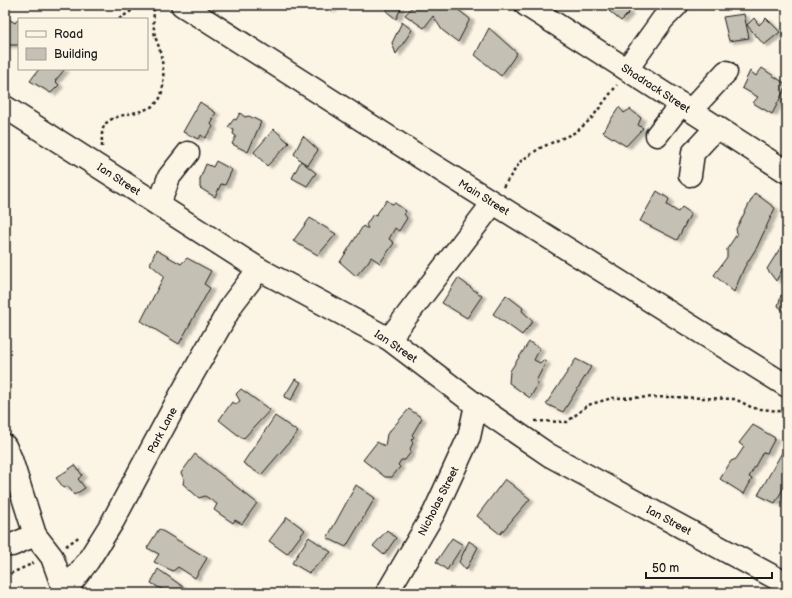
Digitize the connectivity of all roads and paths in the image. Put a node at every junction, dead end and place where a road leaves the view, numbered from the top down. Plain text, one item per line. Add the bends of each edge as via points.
1 (140, 5) edge
2 (154, 5) edge
3 (182, 5) edge
4 (526, 5) edge
5 (677, 5) edge
6 (120, 18) edge
7 (627, 69) junction
8 (726, 72) dead end
9 (5, 107) edge
10 (686, 107) junction
11 (717, 127) junction
12 (657, 135) dead end
13 (188, 153) dead end
14 (101, 168) junction
15 (787, 172) edge
16 (690, 175) dead end
17 (493, 203) junction
18 (159, 205) junction
19 (259, 269) junction
20 (389, 339) junction
21 (787, 386) edge
22 (476, 404) junction
23 (787, 412) edge
24 (534, 421) dead end
25 (7, 456) edge
26 (35, 535) junction
27 (5, 545) edge
28 (52, 557) junction
29 (5, 576) edge
30 (787, 584) edge
31 (65, 592) edge
32 (387, 593) edge

1 - 6 path
2 - 14 path via 154,30 163,69 162,92 159,100 149,109 109,120 104,126
3 - 17 street, Main Street
4 - 7 street, Shadrack Street
5 - 7 street via 662,19
7 - 10 street, Shadrack Street
7 - 17 path via 591,119 576,132 540,148 521,161
8 - 10 street
9 - 14 street, Ian Street
10 - 11 street, Shadrack Street
10 - 12 street
11 - 15 street, Shadrack Street
11 - 16 street via 693,153
13 - 18 street via 169,177
14 - 18 street, Ian Street
17 - 20 street
17 - 21 street, Main Street
18 - 19 street, Ian Street
19 - 20 street, Ian Street
19 - 31 street, Park Lane via 233,303 113,521 88,562
20 - 22 street, Ian Street
22 - 30 street, Ian Street via 549,455
22 - 32 street, Nicholas Street via 470,437 434,513
23 - 24 path via 752,408 736,399 612,398 588,405 567,422
25 - 26 street
26 - 27 street via 12,545
26 - 28 street
28 - 29 path
28 - 31 street

